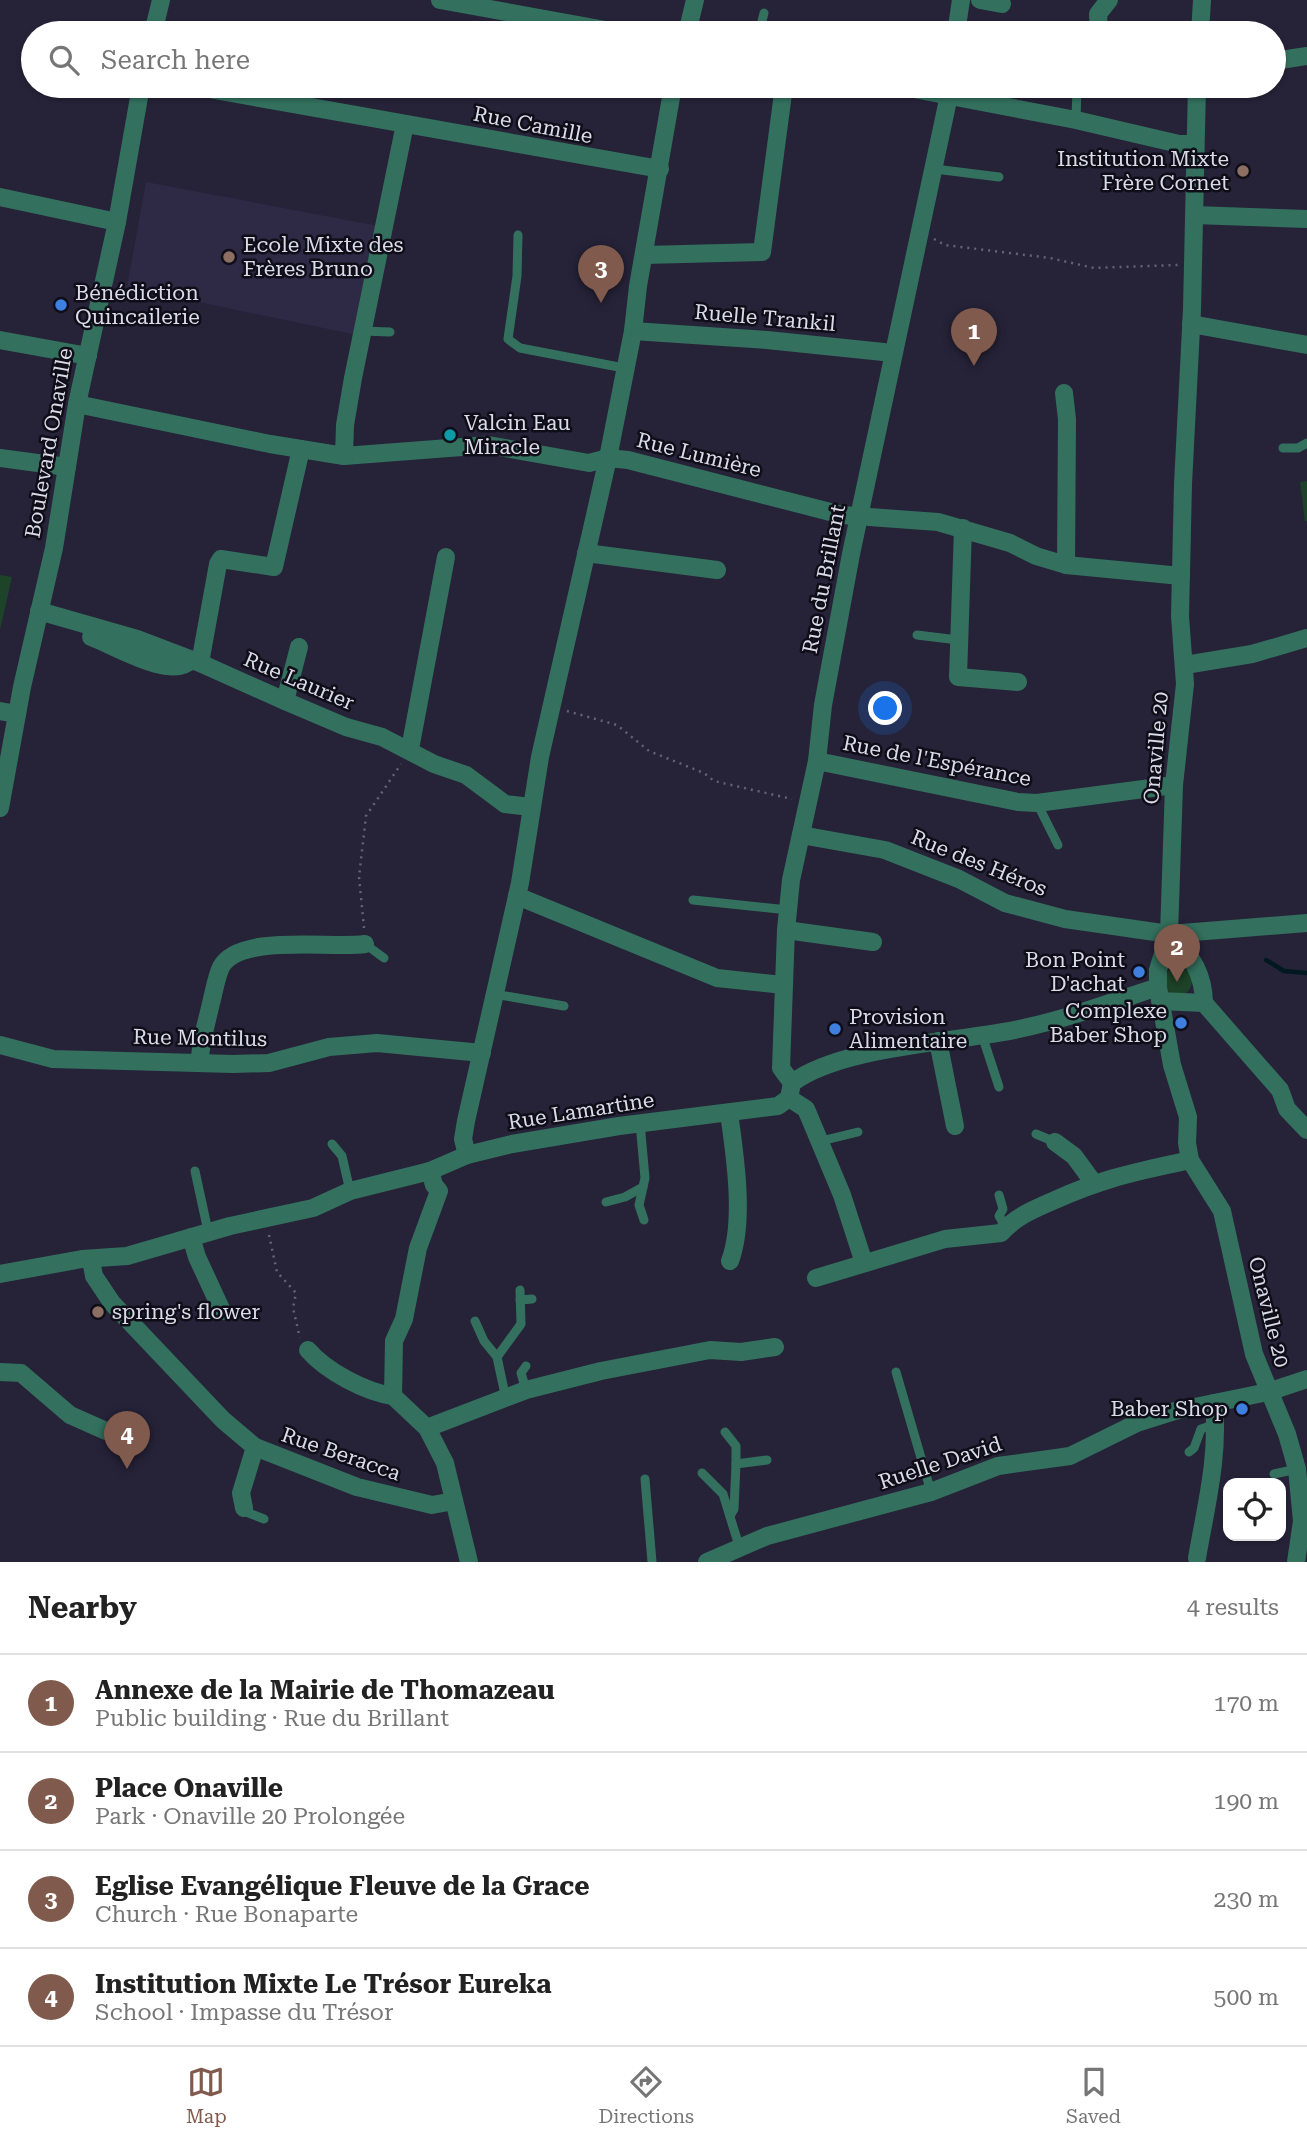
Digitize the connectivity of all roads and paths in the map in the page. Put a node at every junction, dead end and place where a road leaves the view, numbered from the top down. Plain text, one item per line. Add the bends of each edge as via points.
1 (161, 0) edge
2 (440, 0) edge
3 (695, 0) edge
4 (961, 0) edge
5 (980, 0) edge
6 (1109, 0) edge
7 (1202, 0) edge
8 (1002, 4) dead end
9 (764, 13) dead end
10 (156, 21) edge
11 (556, 21) edge
12 (690, 21) edge
13 (762, 21) edge
14 (958, 21) edge
15 (1098, 21) edge
16 (1201, 21) edge
17 (1307, 56) edge
18 (1286, 59) edge
19 (139, 98) edge
20 (259, 98) edge
21 (671, 98) edge
22 (783, 98) edge
23 (949, 98) edge
24 (980, 98) edge
25 (1077, 98) edge
26 (1197, 98) edge
27 (1076, 120) junction
28 (405, 124) junction
29 (1195, 144) junction
30 (660, 169) junction
31 (934, 169) junction
32 (999, 177) dead end
33 (0, 197) edge
34 (1194, 215) junction
35 (1307, 219) edge
36 (117, 222) junction
37 (920, 225) junction
38 (518, 235) dead end
39 (644, 255) junction
40 (1192, 268) junction
41 (1191, 324) junction
42 (363, 331) junction
43 (633, 331) junction
44 (390, 332) dead end
45 (0, 340) edge
46 (1307, 345) edge
47 (893, 353) junction
48 (88, 356) junction
49 (624, 368) junction
50 (1064, 393) dead end
51 (77, 404) junction
52 (1307, 443) edge
53 (1283, 448) dead end
54 (301, 449) junction
55 (344, 456) junction
56 (0, 458) edge
57 (608, 458) junction
58 (67, 467) junction
59 (860, 516) junction
60 (963, 528) junction
61 (586, 553) junction
62 (446, 557) dead end
63 (1066, 565) junction
64 (717, 570) dead end
65 (1181, 576) junction
66 (38, 616) junction
67 (917, 635) dead end
68 (1307, 638) edge
69 (958, 640) junction
70 (299, 647) dead end
71 (196, 661) junction
72 (1185, 665) junction
73 (1018, 682) dead end
74 (285, 701) junction
75 (551, 706) junction
76 (8, 713) edge
77 (410, 749) junction
78 (817, 761) junction
79 (1174, 785) junction
80 (809, 803) junction
81 (1037, 803) junction
82 (531, 807) junction
83 (0, 808) edge
84 (801, 835) junction
85 (1058, 845) dead end
86 (517, 896) junction
87 (693, 900) dead end
88 (788, 910) junction
89 (1307, 923) edge
90 (786, 929) junction
91 (1169, 933) junction
92 (873, 942) dead end
93 (365, 944) junction
94 (384, 958) dead end
95 (783, 985) junction
96 (494, 994) junction
97 (1159, 994) junction
98 (1203, 1003) junction
99 (564, 1006) dead end
100 (982, 1035) junction
101 (938, 1041) junction
102 (0, 1045) edge
103 (482, 1053) junction
104 (200, 1061) junction
105 (999, 1087) dead end
106 (790, 1091) junction
107 (729, 1113) junction
108 (640, 1123) junction
109 (955, 1126) dead end
110 (1306, 1127) edge
111 (858, 1132) dead end
112 (1036, 1134) dead end
113 (821, 1141) junction
114 (1055, 1142) joint
115 (332, 1144) dead end
116 (462, 1158) junction
117 (1190, 1160) junction
118 (195, 1171) dead end
119 (430, 1171) junction
120 (1093, 1182) junction
121 (643, 1187) junction
122 (350, 1191) junction
123 (439, 1191) junction
124 (999, 1195) dead end
125 (607, 1202) dead end
126 (263, 1219) junction
127 (643, 1220) dead end
128 (1006, 1227) junction
129 (200, 1234) junction
130 (91, 1260) junction
131 (730, 1261) dead end
132 (864, 1263) junction
133 (0, 1274) edge
134 (816, 1278) dead end
135 (532, 1299) dead end
136 (222, 1311) dead end
137 (475, 1321) dead end
138 (775, 1347) dead end
139 (307, 1350) joint
140 (497, 1357) junction
141 (526, 1366) dead end
142 (0, 1372) edge
143 (896, 1372) dead end
144 (1307, 1379) edge
145 (526, 1390) junction
146 (1268, 1392) junction
147 (393, 1396) junction
148 (506, 1399) junction
149 (1213, 1403) junction
150 (1216, 1424) junction
151 (427, 1428) junction
152 (107, 1431) dead end
153 (725, 1432) dead end
154 (256, 1447) junction
155 (1189, 1452) dead end
156 (767, 1460) dead end
157 (736, 1464) junction
158 (1297, 1469) junction
159 (702, 1473) dead end
160 (1274, 1474) dead end
161 (645, 1479) dead end
162 (931, 1492) junction
163 (454, 1501) junction
164 (244, 1508) joint
165 (730, 1516) junction
166 (264, 1519) dead end
167 (740, 1549) junction
168 (1197, 1558) dead end
169 (469, 1562) edge
170 (652, 1562) edge
171 (707, 1562) edge
172 (1296, 1562) edge

1 - 10 street
2 - 11 street
3 - 12 street
4 - 14 street
5 - 8 street
6 - 15 street
7 - 16 street
9 - 13 lane
17 - 18 street
19 - 36 street, Boulevard Onaville
20 - 28 street, Rue Camille
21 - 30 street
22 - 39 street via 767,254
23 - 31 street, Rue du Brillant
24 - 27 street
25 - 27 lane
26 - 29 street, Onaville 20
27 - 29 street
28 - 30 street, Rue Camille
28 - 42 street
29 - 34 street, Onaville 20
30 - 39 street
31 - 32 lane
31 - 37 street, Rue du Brillant
33 - 36 street
34 - 35 street
34 - 40 street, Onaville 20
36 - 48 street, Boulevard Onaville
37 - 40 path via 945,245 1094,268
37 - 47 street, Rue du Brillant
38 - 49 lane via 508,339 520,348
39 - 43 street
40 - 41 street, Onaville 20
41 - 46 street
41 - 65 street, Onaville 20
42 - 44 lane
42 - 55 street via 345,425
43 - 47 street, Ruelle Trankil
43 - 49 street
45 - 48 street
47 - 59 street, Rue du Brillant
48 - 51 street, Boulevard Onaville
49 - 57 street
50 - 63 street
51 - 54 street, Rue Lumière
51 - 58 street, Boulevard Onaville
52 - 53 lane
54 - 55 street, Rue Lumière
54 - 71 street via 274,568 221,559
55 - 57 street, Rue Lumière via 488,445 589,463
56 - 58 street
57 - 59 street, Rue Lumière
57 - 61 street
58 - 66 street, Boulevard Onaville
59 - 60 street, Rue Lumière
59 - 78 street, Rue du Brillant via 823,705
60 - 63 street, Rue Lumière
60 - 69 street
61 - 64 street
61 - 75 street
62 - 77 street
63 - 65 street, Rue Lumière
65 - 72 street, Onaville 20
66 - 71 street, Rue Laurier via 129,637
66 - 76 street, Boulevard Onaville
67 - 69 lane
68 - 72 street via 1252,654
69 - 73 street via 958,677
70 - 74 street
71 - 74 street, Rue Laurier
72 - 79 street, Onaville 20
74 - 77 street, Rue Laurier
75 - 80 path via 617,725 649,751 714,781
75 - 82 street
76 - 83 street, Boulevard Onaville
77 - 82 street, Rue Laurier via 466,775 505,804
77 - 93 path via 366,816 359,877
78 - 80 street, Rue du Brillant
78 - 81 street, Rue de l'Espérance
79 - 81 street, Rue de l'Espérance
79 - 91 street, Onaville 20
80 - 84 street, Rue du Brillant
81 - 85 lane
82 - 86 street
84 - 88 street, Rue du Brillant
84 - 91 street, Rue des Héros via 885,850 1005,903 1045,915
86 - 95 street via 717,978
86 - 96 street
87 - 88 lane
88 - 90 street, Rue du Brillant
89 - 91 street, Rue des Héros
90 - 92 street
90 - 95 street, Rue du Brillant
91 - 97 street, Onaville 20 via 1158,970
91 - 98 street via 1193,960
93 - 94 lane
93 - 104 street via 266,947 230,957 216,985
95 - 106 street, Rue du Brillant via 781,1068
96 - 99 lane
96 - 103 street
97 - 98 street
97 - 100 street, Rue Lamartine
97 - 117 street, Onaville 20 via 1172,1065 1188,1117
98 - 110 street via 1280,1090 1287,1109
100 - 101 street, Rue Lamartine
100 - 105 lane
101 - 106 street, Rue Lamartine via 813,1071
101 - 109 street
102 - 104 street, Rue Montilus via 53,1059
103 - 104 street, Rue Montilus via 377,1043 328,1047 269,1063
103 - 116 street
106 - 107 street, Rue Lamartine via 778,1106
106 - 113 street via 806,1109
107 - 108 street, Rue Lamartine
107 - 131 street via 737,1243
108 - 116 street, Rue Lamartine
108 - 121 lane
111 - 113 lane
112 - 114 lane
113 - 132 street
114 - 120 street via 1074,1156
115 - 122 lane via 342,1156
116 - 119 street, Rue Lamartine
116 - 123 street
117 - 120 street
117 - 146 street, Onaville 20 via 1222,1211 1254,1354
118 - 129 lane
119 - 122 street, Rue Lamartine
119 - 123 street
120 - 128 street
121 - 125 lane
121 - 127 lane via 639,1194
122 - 126 street, Rue Lamartine via 313,1208
123 - 147 street via 418,1248 404,1319 394,1341
124 - 128 lane via 1003,1209 999,1216
126 - 129 street, Rue Lamartine
126 - 139 path via 278,1272 296,1293 295,1322
128 - 132 street via 1001,1233 945,1239
129 - 130 street, Rue Lamartine via 127,1256
129 - 136 street via 197,1257
130 - 133 street, Rue Lamartine
130 - 154 street, Rue Beracca via 94,1276 112,1303 223,1420
132 - 134 street
135 - 140 lane via 520,1295 521,1324
137 - 140 lane
138 - 145 street via 710,1350 601,1370
139 - 147 street via 352,1380
140 - 148 lane
141 - 145 lane via 521,1373
142 - 152 street via 21,1373 70,1415
143 - 162 lane
144 - 146 street, Ruelle David
145 - 148 street
146 - 149 street, Ruelle David
146 - 158 street, Onaville 20
147 - 151 street
148 - 151 street
149 - 150 street
149 - 162 street, Ruelle David via 1137,1423 1070,1456 998,1466
150 - 155 lane via 1200,1429
150 - 168 street via 1209,1502
151 - 163 street via 445,1463
153 - 157 lane via 736,1446
154 - 163 street, Rue Beracca via 357,1488 432,1505
154 - 164 street via 242,1493
156 - 157 lane
157 - 165 lane
158 - 160 lane
158 - 172 street, Onaville 20 via 1302,1521
159 - 165 lane via 723,1493
161 - 170 lane
162 - 167 street, Ruelle David via 797,1526
163 - 169 street
164 - 166 lane
165 - 167 lane
167 - 171 street, Ruelle David

